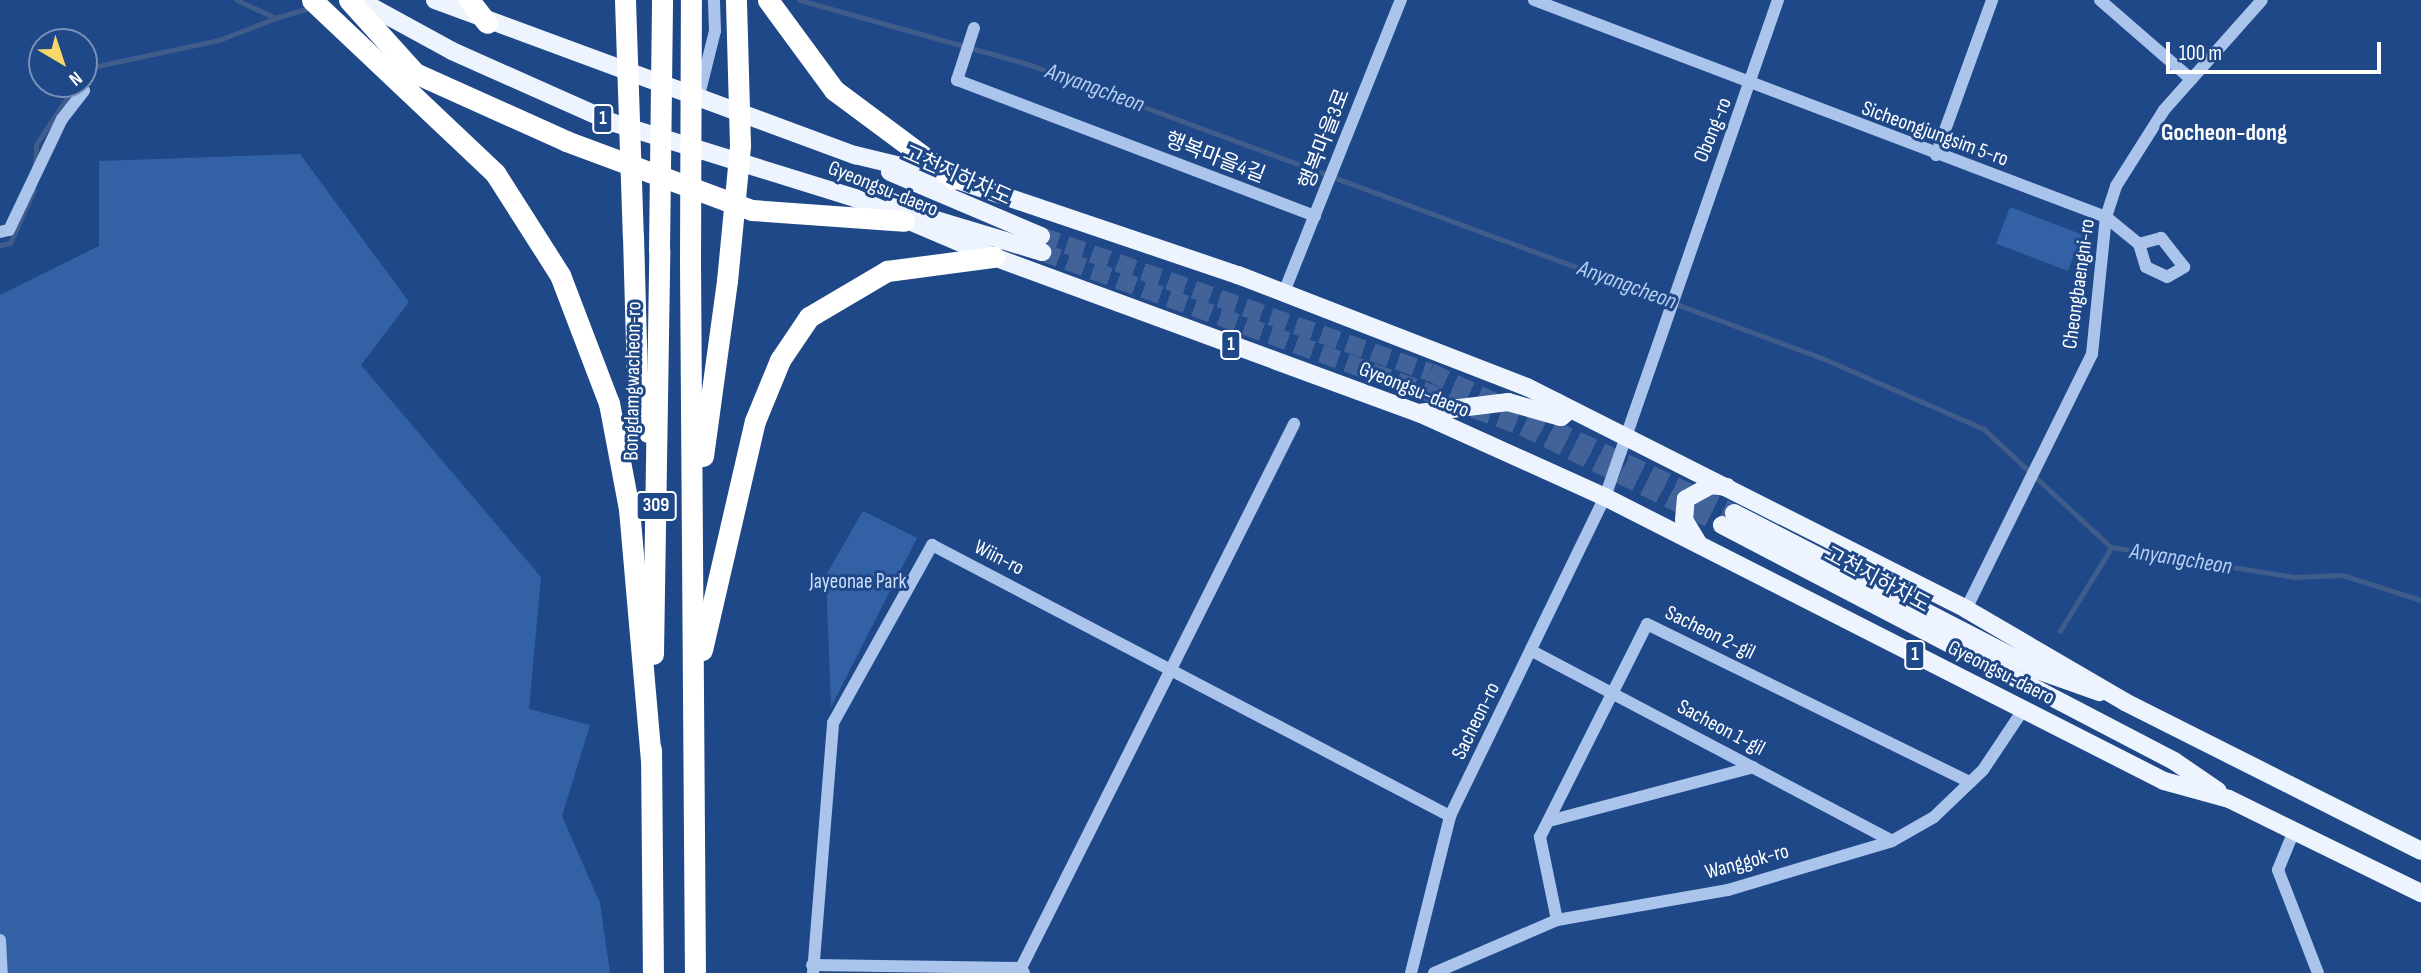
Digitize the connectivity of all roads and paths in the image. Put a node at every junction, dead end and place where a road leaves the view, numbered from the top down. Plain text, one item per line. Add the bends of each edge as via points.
1 (312, 0) edge
2 (435, 0) edge
3 (469, 0) edge
4 (625, 0) edge
5 (662, 0) edge
6 (691, 0) edge
7 (714, 0) edge
8 (736, 0) edge
9 (768, 0) edge
10 (1401, 0) edge
11 (1779, 0) edge
12 (1992, 0) edge
13 (2100, 0) edge
14 (2262, 0) edge
15 (358, 1) edge
16 (1539, 1) edge
17 (487, 23) junction
18 (974, 28) dead end
19 (2191, 79) junction
20 (1751, 87) junction
21 (79, 98) edge
22 (698, 99) junction
23 (855, 155) junction
24 (1936, 155) junction
25 (954, 179) junction
26 (855, 198) junction
27 (1315, 216) junction
28 (2106, 217) junction
29 (904, 221) junction
30 (0, 233) edge
31 (2139, 244) dead end
32 (994, 257) junction
33 (1284, 292) junction
34 (1556, 402) junction
35 (1419, 413) junction
36 (1294, 424) dead end
37 (1623, 434) junction
38 (657, 477) junction
39 (1731, 487) junction
40 (1605, 497) junction
41 (693, 527) junction
42 (1698, 543) junction
43 (1966, 609) junction
44 (1532, 651) junction
45 (1171, 668) junction
46 (693, 686) junction
47 (1613, 693) junction
48 (2125, 702) junction
49 (2023, 710) junction
50 (651, 762) junction
51 (1753, 767) junction
52 (1970, 782) junction
53 (2229, 799) junction
54 (1450, 816) junction
55 (1549, 821) junction
56 (2294, 831) junction
57 (1892, 841) junction
58 (2421, 850) edge
59 (2421, 893) edge
60 (1557, 920) junction
61 (0, 940) edge
62 (813, 969) edge
63 (1022, 970) edge
64 (2, 973) edge
65 (653, 973) edge
66 (695, 973) edge
67 (1411, 973) edge
68 (1434, 973) edge
69 (2318, 973) edge

1 - 50 highway via 495,173 533,225 578,316 609,403 629,509
2 - 17 main road, Gyeongsu-daero / 1
3 - 17 highway
4 - 38 highway, bridge via 637,375
5 - 38 highway, Bongdamgwacheon-ro / 309, bridge
6 - 41 highway, 309, bridge
7 - 22 street via 715,31
8 - 41 highway, bridge via 740,145 727,281
9 - 25 highway via 795,45 834,90
10 - 27 street, 행복마을3로
11 - 20 street, Obong-ro
12 - 24 street
13 - 19 street
14 - 19 street, Cheongbaengni-ro
15 - 26 main road, Gyeongsu-daero / 1 via 614,123
15 - 29 highway via 415,73 497,113 752,210
16 - 20 street
17 - 22 main road, Gyeongsu-daero / 1
18 - 27 street, 행복마을4길 via 957,80
19 - 28 street, Cheongbaengni-ro via 2140,142
20 - 24 street, Sicheongjungsim 5-ro
20 - 37 street, Obong-ro
21 - 30 street via 62,119 47,161 32,177 9,230
22 - 23 main road, Gyeongsu-daero / 1
23 - 25 main road, Gyeongsu-daero / 1
23 - 26 main road, 고천지하차도 / 1 via 1041,244
24 - 28 street, Sicheongjungsim 5-ro
25 - 33 main road, Gyeongsu-daero / 1
26 - 29 main road, Gyeongsu-daero / 1
27 - 33 street, 행복마을3로
28 - 31 street, Sicheongjungsim 5-ro
28 - 43 street, Cheongbaengni-ro via 2092,354
29 - 32 main road, Gyeongsu-daero / 1
32 - 35 main road, Gyeongsu-daero / 1
32 - 46 highway via 887,271 809,317 779,360 755,421
33 - 34 main road, Gyeongsu-daero / 1
34 - 35 main road via 1566,412 1561,417 1508,402
34 - 37 main road, Gyeongsu-daero / 1
35 - 40 main road, Gyeongsu-daero / 1
36 - 45 street
37 - 39 main road, Gyeongsu-daero / 1
37 - 40 street
38 - 50 highway, Bongdamgwacheon-ro / 309
39 - 42 main road via 1711,485 1686,499 1684,520
39 - 43 main road, Gyeongsu-daero / 1
40 - 42 main road, Gyeongsu-daero / 1
40 - 44 street, Sacheon-ro
41 - 46 highway, 309
42 - 49 main road, Gyeongsu-daero / 1
43 - 48 main road, Gyeongsu-daero / 1
44 - 47 street, Sacheon 1-gil
44 - 54 street, Sacheon-ro
45 - 54 street, Wiin-ro
45 - 62 street, Wiin-ro via 932,545 833,723
45 - 63 street
46 - 66 highway, 309
47 - 51 street, Sacheon 1-gil
47 - 52 street, Sacheon 2-gil via 1647,624
47 - 55 street, Sacheon 2-gil
48 - 53 main road, 고천지하차도 / 1 via 2040,671 1728,519 2174,761
48 - 58 main road, Gyeongsu-daero / 1
49 - 52 street, Wanggok-ro
49 - 53 main road, Gyeongsu-daero / 1 via 2164,781
50 - 65 highway, Bongdamgwacheon-ro / 309
51 - 55 street
51 - 57 street, Sacheon 1-gil
52 - 57 street, Wanggok-ro via 1934,817
53 - 56 main road, Gyeongsu-daero / 1
54 - 67 street, Sacheon-ro
55 - 60 street, Sacheon 2-gil via 1540,838
56 - 59 main road, Gyeongsu-daero / 1
56 - 69 street via 2278,870
57 - 60 street, Wanggok-ro via 1728,890
60 - 68 street, Wanggok-ro
61 - 64 street
62 - 63 street

